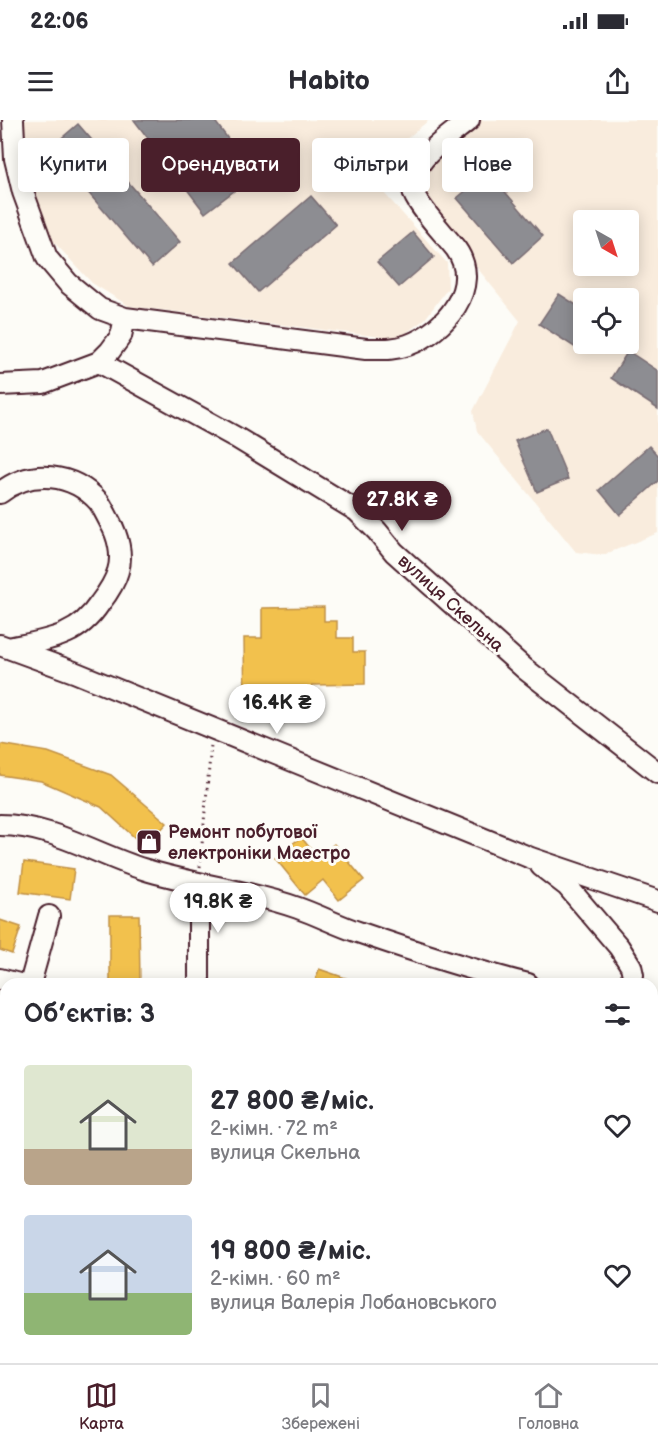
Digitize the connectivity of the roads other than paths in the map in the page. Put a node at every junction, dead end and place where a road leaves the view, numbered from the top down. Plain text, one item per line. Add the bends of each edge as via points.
1 (13, 120) edge
2 (469, 120) edge
3 (125, 318) junction
4 (99, 362) junction
5 (0, 385) edge
6 (0, 493) edge
7 (3, 648) edge
8 (658, 773) edge
9 (0, 825) edge
10 (531, 858) junction
11 (199, 884) junction
12 (658, 901) edge
13 (49, 916) dead end
14 (32, 978) edge
15 (199, 978) edge
16 (503, 978) edge
17 (632, 978) edge

1 - 3 street via 15,159 23,192 47,258 68,283 100,309
2 - 3 street via 417,165 412,176 415,196 462,258 466,281 461,299 445,320 422,338 392,349 366,349
3 - 4 street via 121,336
4 - 5 street via 44,383
4 - 8 street, вулиця Скельна via 246,443 357,511 394,552 525,669
6 - 7 street via 25,479 42,476 76,483 99,503 118,537 119,569 91,616 66,633
7 - 10 street via 74,672
9 - 11 street via 20,825 51,834 142,869
10 - 12 street
10 - 17 street via 567,886 619,947 631,966
11 - 15 street
11 - 16 street via 247,892 356,932
13 - 14 street

